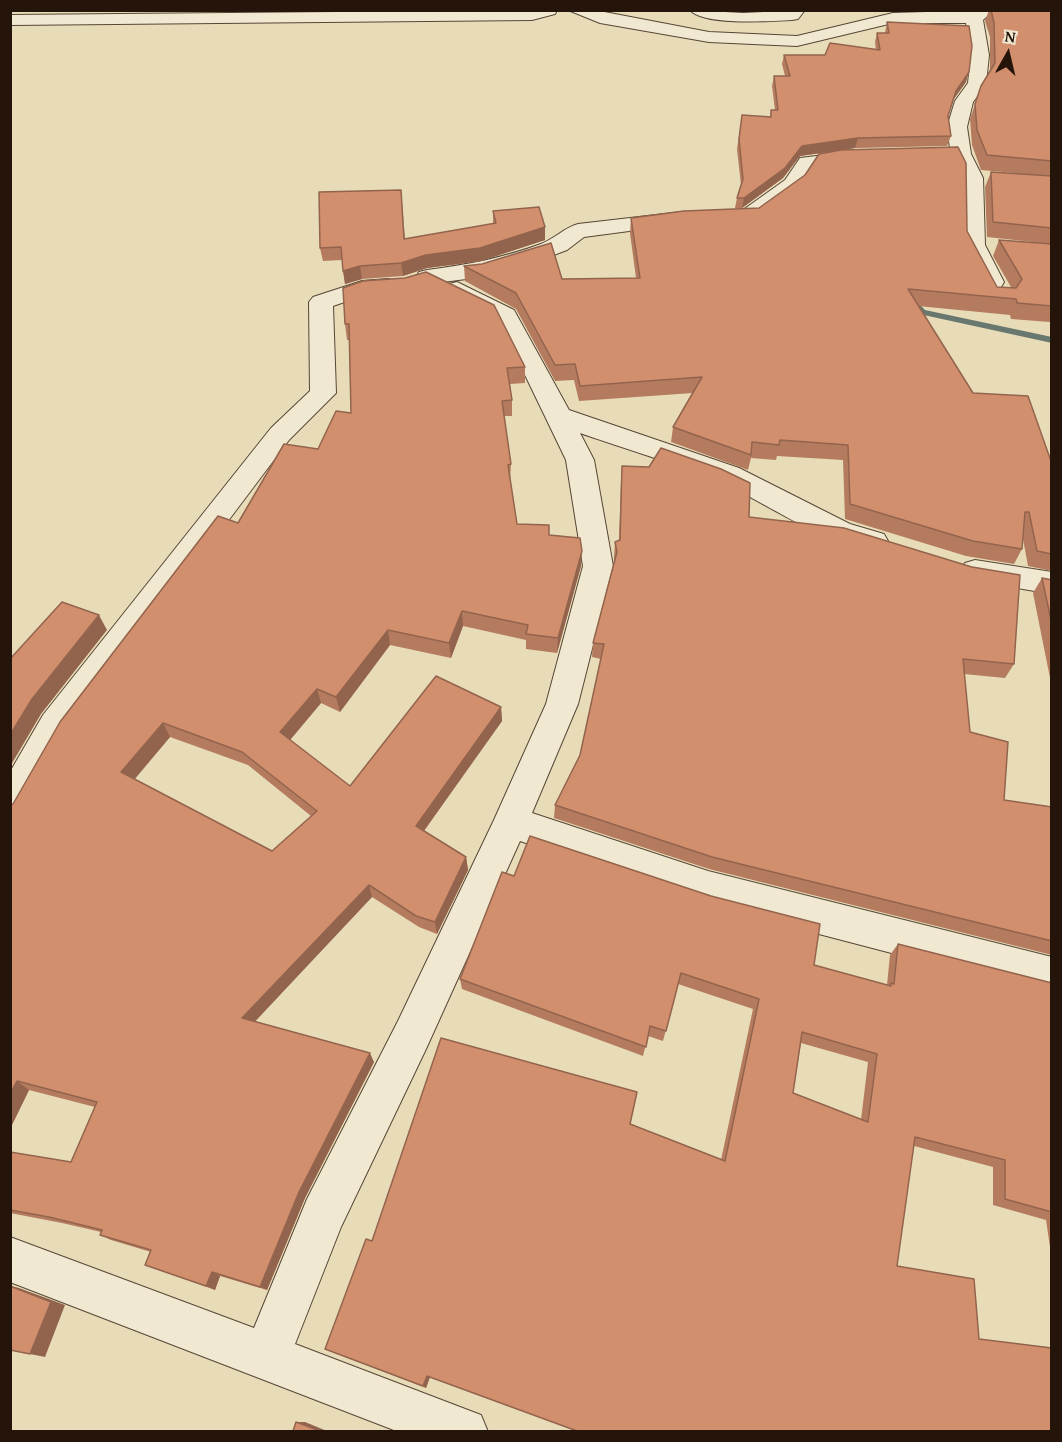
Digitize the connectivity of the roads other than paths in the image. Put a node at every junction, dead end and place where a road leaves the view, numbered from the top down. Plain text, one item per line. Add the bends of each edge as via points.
1 (576, 10) edge
2 (641, 10) edge
3 (698, 10) edge
4 (797, 10) edge
5 (537, 12) edge
6 (980, 14) edge
7 (80, 15) edge
8 (600, 18) junction
9 (10, 20) edge
10 (961, 154) junction
11 (974, 245) junction
12 (996, 247) dead end
13 (427, 278) junction
14 (1001, 296) edge
15 (558, 416) junction
16 (897, 549) edge
17 (954, 566) edge
18 (1052, 583) edge
19 (10, 805) edge
20 (511, 822) junction
21 (1052, 976) edge
22 (10, 1259) edge
23 (266, 1357) junction
24 (464, 1431) edge

1 - 8 street
2 - 8 street
3 - 4 street via 743,18 792,15
5 - 7 street
6 - 8 street via 893,18 797,41 709,37
6 - 10 street via 977,84 964,101 957,127
7 - 9 street
10 - 11 street via 984,178
10 - 13 street via 837,157 807,162 793,184 748,216 682,218 578,231 559,245 522,259
11 - 12 street
11 - 14 street
13 - 15 street via 446,283 506,315
13 - 19 street via 407,285 362,288 321,302 323,393 280,434 55,725
15 - 16 street via 729,475 840,531
15 - 20 street via 580,460 598,566 562,704
17 - 18 street
20 - 21 street via 708,888
20 - 23 street via 323,1215
22 - 23 street
23 - 24 street

